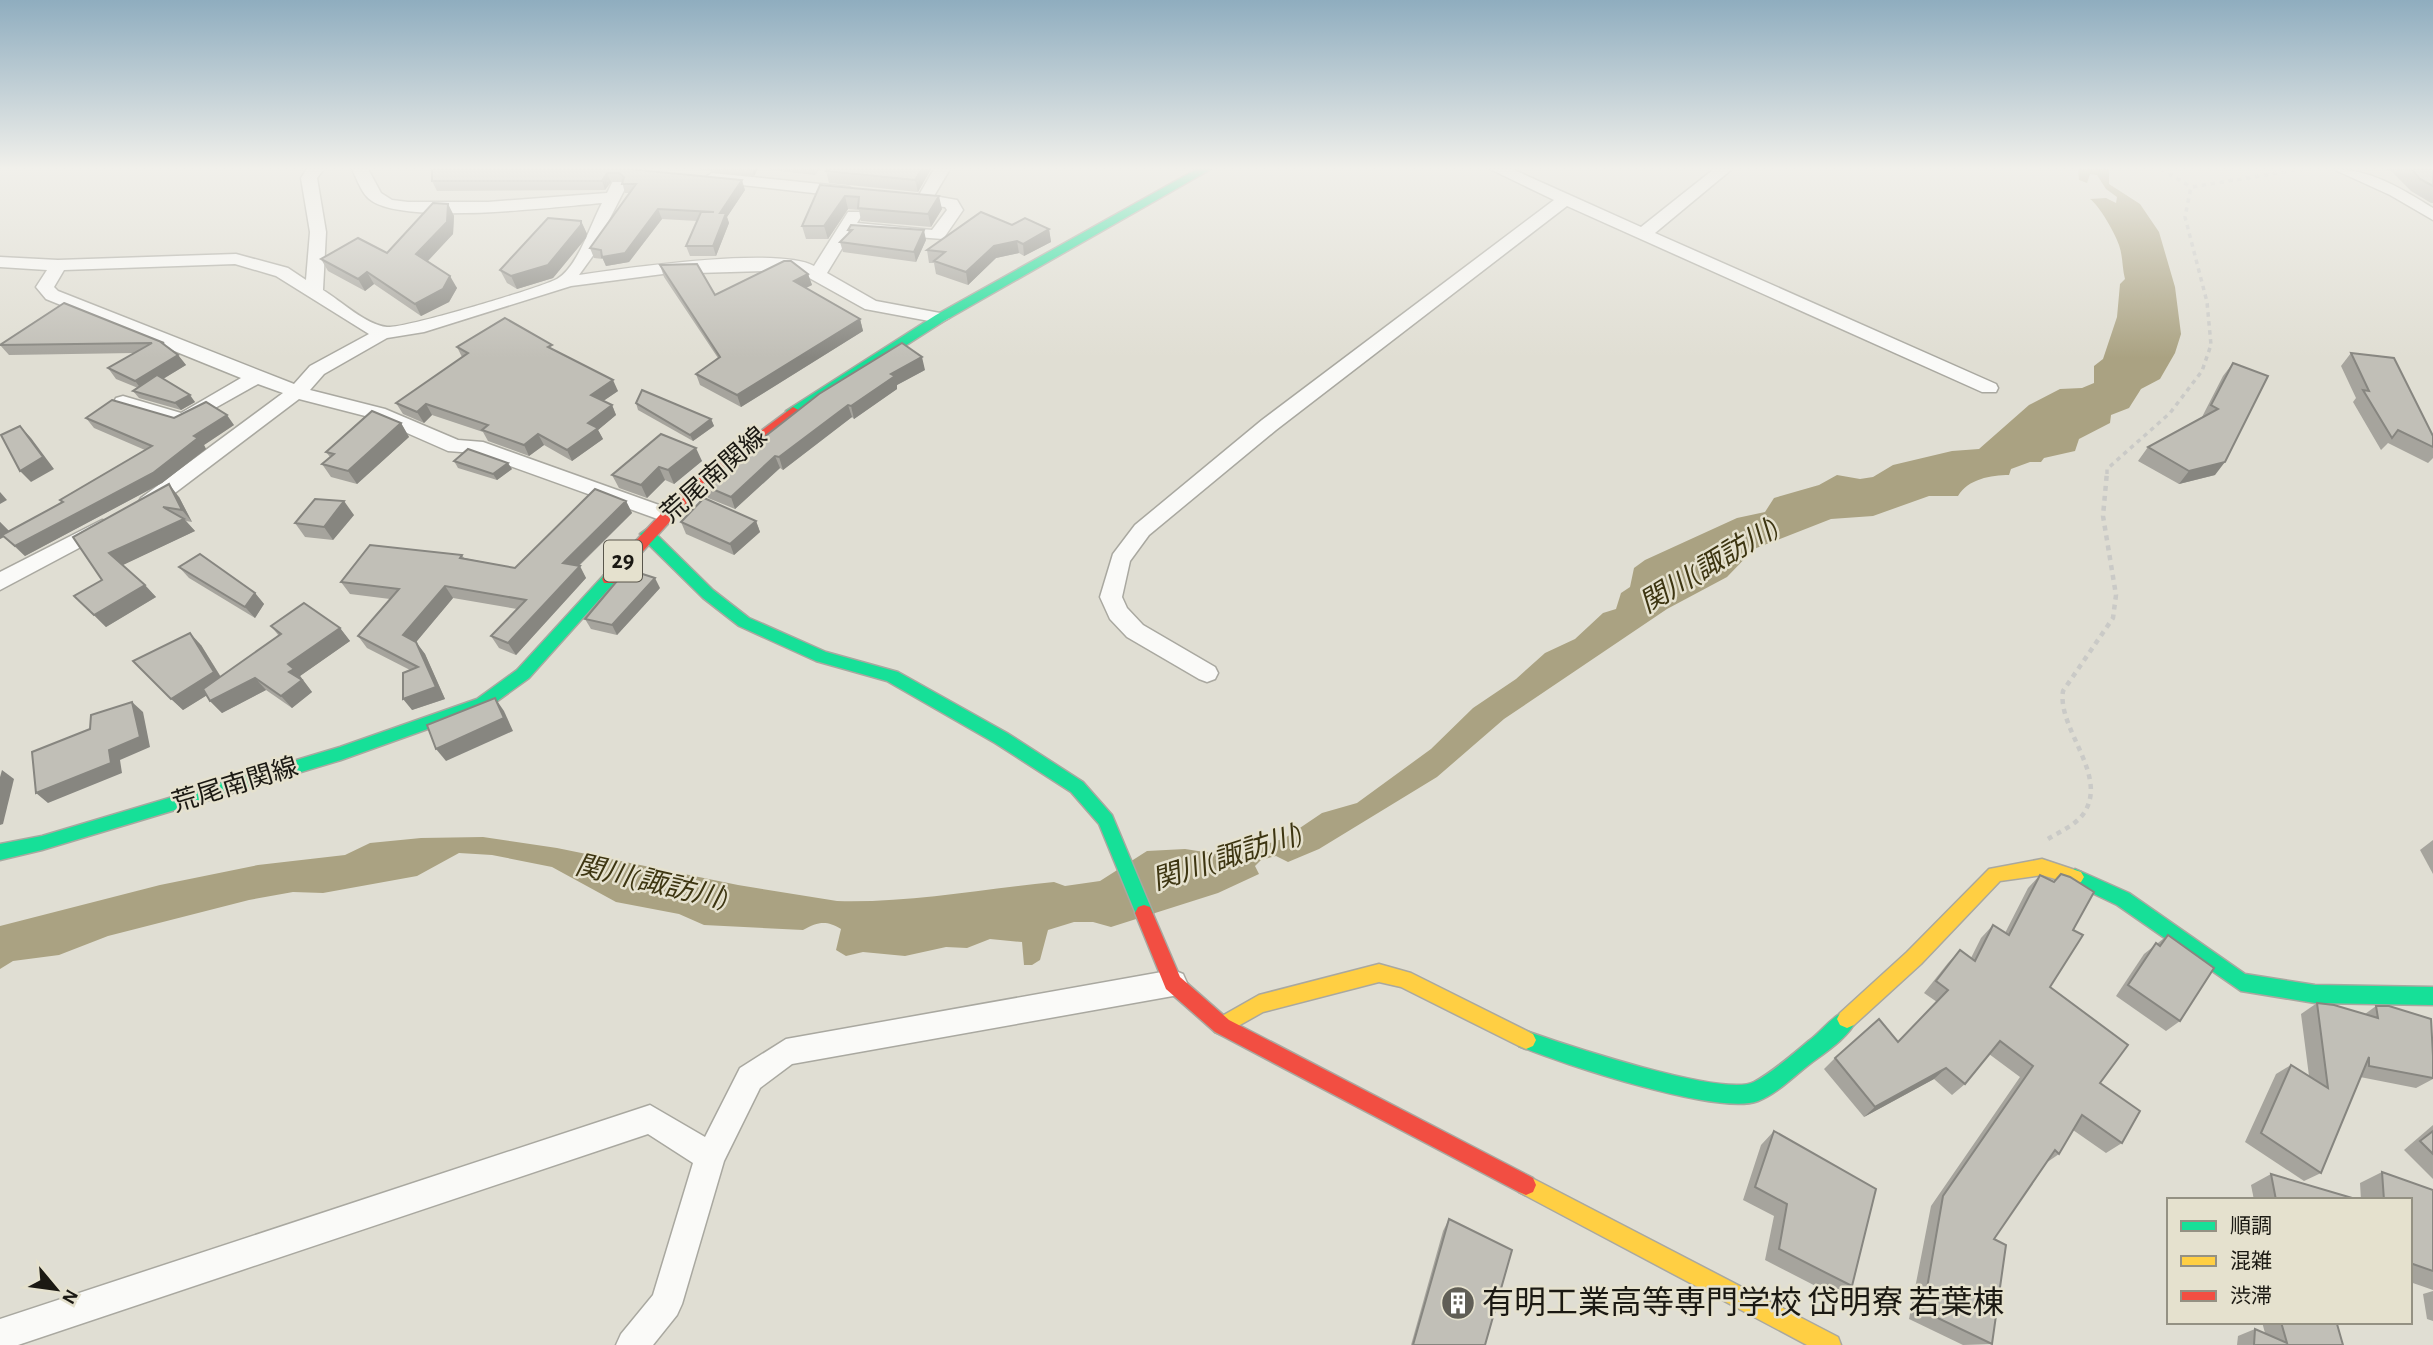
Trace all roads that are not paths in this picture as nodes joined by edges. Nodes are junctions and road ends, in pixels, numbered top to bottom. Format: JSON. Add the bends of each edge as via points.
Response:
{"nodes":[{"id":1,"x":318,"y":232,"type":"edge"},
{"id":2,"x":598,"y":232,"type":"edge"},
{"id":3,"x":844,"y":232,"type":"edge"},
{"id":4,"x":901,"y":232,"type":"edge"},
{"id":5,"x":939,"y":232,"type":"edge"},
{"id":6,"x":1094,"y":232,"type":"edge"},
{"id":7,"x":1523,"y":232,"type":"edge"},
{"id":8,"x":1641,"y":232,"type":"edge"},
{"id":9,"x":1644,"y":233,"type":"joint"},
{"id":10,"x":0,"y":262,"type":"edge"},
{"id":11,"x":58,"y":265,"type":"junction"},
{"id":12,"x":818,"y":274,"type":"junction"},
{"id":13,"x":564,"y":283,"type":"junction"},
{"id":14,"x":314,"y":292,"type":"junction"},
{"id":15,"x":940,"y":318,"type":"junction"},
{"id":16,"x":385,"y":332,"type":"junction"},
{"id":17,"x":256,"y":377,"type":"junction"},
{"id":18,"x":1989,"y":388,"type":"dead end"},
{"id":19,"x":298,"y":391,"type":"junction"},
{"id":20,"x":122,"y":402,"type":"edge"},
{"id":21,"x":666,"y":515,"type":"junction"},
{"id":22,"x":647,"y":534,"type":"junction"},
{"id":23,"x":0,"y":582,"type":"edge"},
{"id":24,"x":1207,"y":673,"type":"dead end"},
{"id":25,"x":0,"y":852,"type":"edge"},
{"id":26,"x":1173,"y":983,"type":"junction"},
{"id":27,"x":2433,"y":996,"type":"edge"},
{"id":28,"x":1222,"y":1026,"type":"junction"},
{"id":29,"x":710,"y":1157,"type":"junction"},
{"id":30,"x":0,"y":1335,"type":"edge"},
{"id":31,"x":632,"y":1345,"type":"edge"},
{"id":32,"x":1830,"y":1345,"type":"edge"}],
"edges":[{"from":1,"to":14,"type":"street"},
{"from":2,"to":13,"type":"street"},
{"from":3,"to":12,"type":"street"},
{"from":4,"to":5,"type":"street"},
{"from":6,"to":15,"type":"street","name":"荒尾南関線","number":"29"},
{"from":7,"to":24,"type":"street","via":[[1269,425],[1142,530],[1120,559],[1111,597],[1118,613],[1135,631]]},
{"from":8,"to":9,"type":"street"},
{"from":9,"to":18,"type":"street"},
{"from":10,"to":11,"type":"street"},
{"from":11,"to":14,"type":"street","via":[[236,259],[282,272]]},
{"from":11,"to":17,"type":"street","via":[[45,288],[52,295]]},
{"from":12,"to":13,"type":"street","via":[[799,265],[776,263],[663,269]]},
{"from":12,"to":15,"type":"street","via":[[871,305]]},
{"from":13,"to":16,"type":"street","via":[[418,328]]},
{"from":14,"to":16,"type":"street"},
{"from":15,"to":21,"type":"street","name":"荒尾南関線","number":"29","via":[[810,397],[735,453]]},
{"from":16,"to":19,"type":"street","via":[[317,370]]},
{"from":17,"to":19,"type":"street"},
{"from":17,"to":20,"type":"street","via":[[183,420]]},
{"from":19,"to":21,"type":"street","via":[[378,414],[455,446],[476,447]]},
{"from":19,"to":23,"type":"street","via":[[170,489]]},
{"from":21,"to":22,"type":"street","name":"荒尾南関線","number":"29"},
{"from":22,"to":25,"type":"street","name":"荒尾南関線","number":"29","via":[[556,641],[523,674],[483,703],[341,753]]},
{"from":22,"to":26,"type":"street","via":[[744,622],[822,657],[892,676],[1077,788],[1106,820]]},
{"from":26,"to":28,"type":"street"},
{"from":26,"to":29,"type":"street","via":[[786,1052],[750,1078]]},
{"from":27,"to":28,"type":"street","via":[[2315,994],[2241,982],[2123,899],[2083,879],[2042,867],[1995,874],[1914,958],[1827,1038],[1755,1093],[1722,1094],[1610,1069],[1522,1039],[1404,979],[1379,973],[1259,1003]]},
{"from":28,"to":32,"type":"street"},
{"from":29,"to":30,"type":"street","via":[[650,1119]]},
{"from":29,"to":31,"type":"street","via":[[666,1304]]}]}
